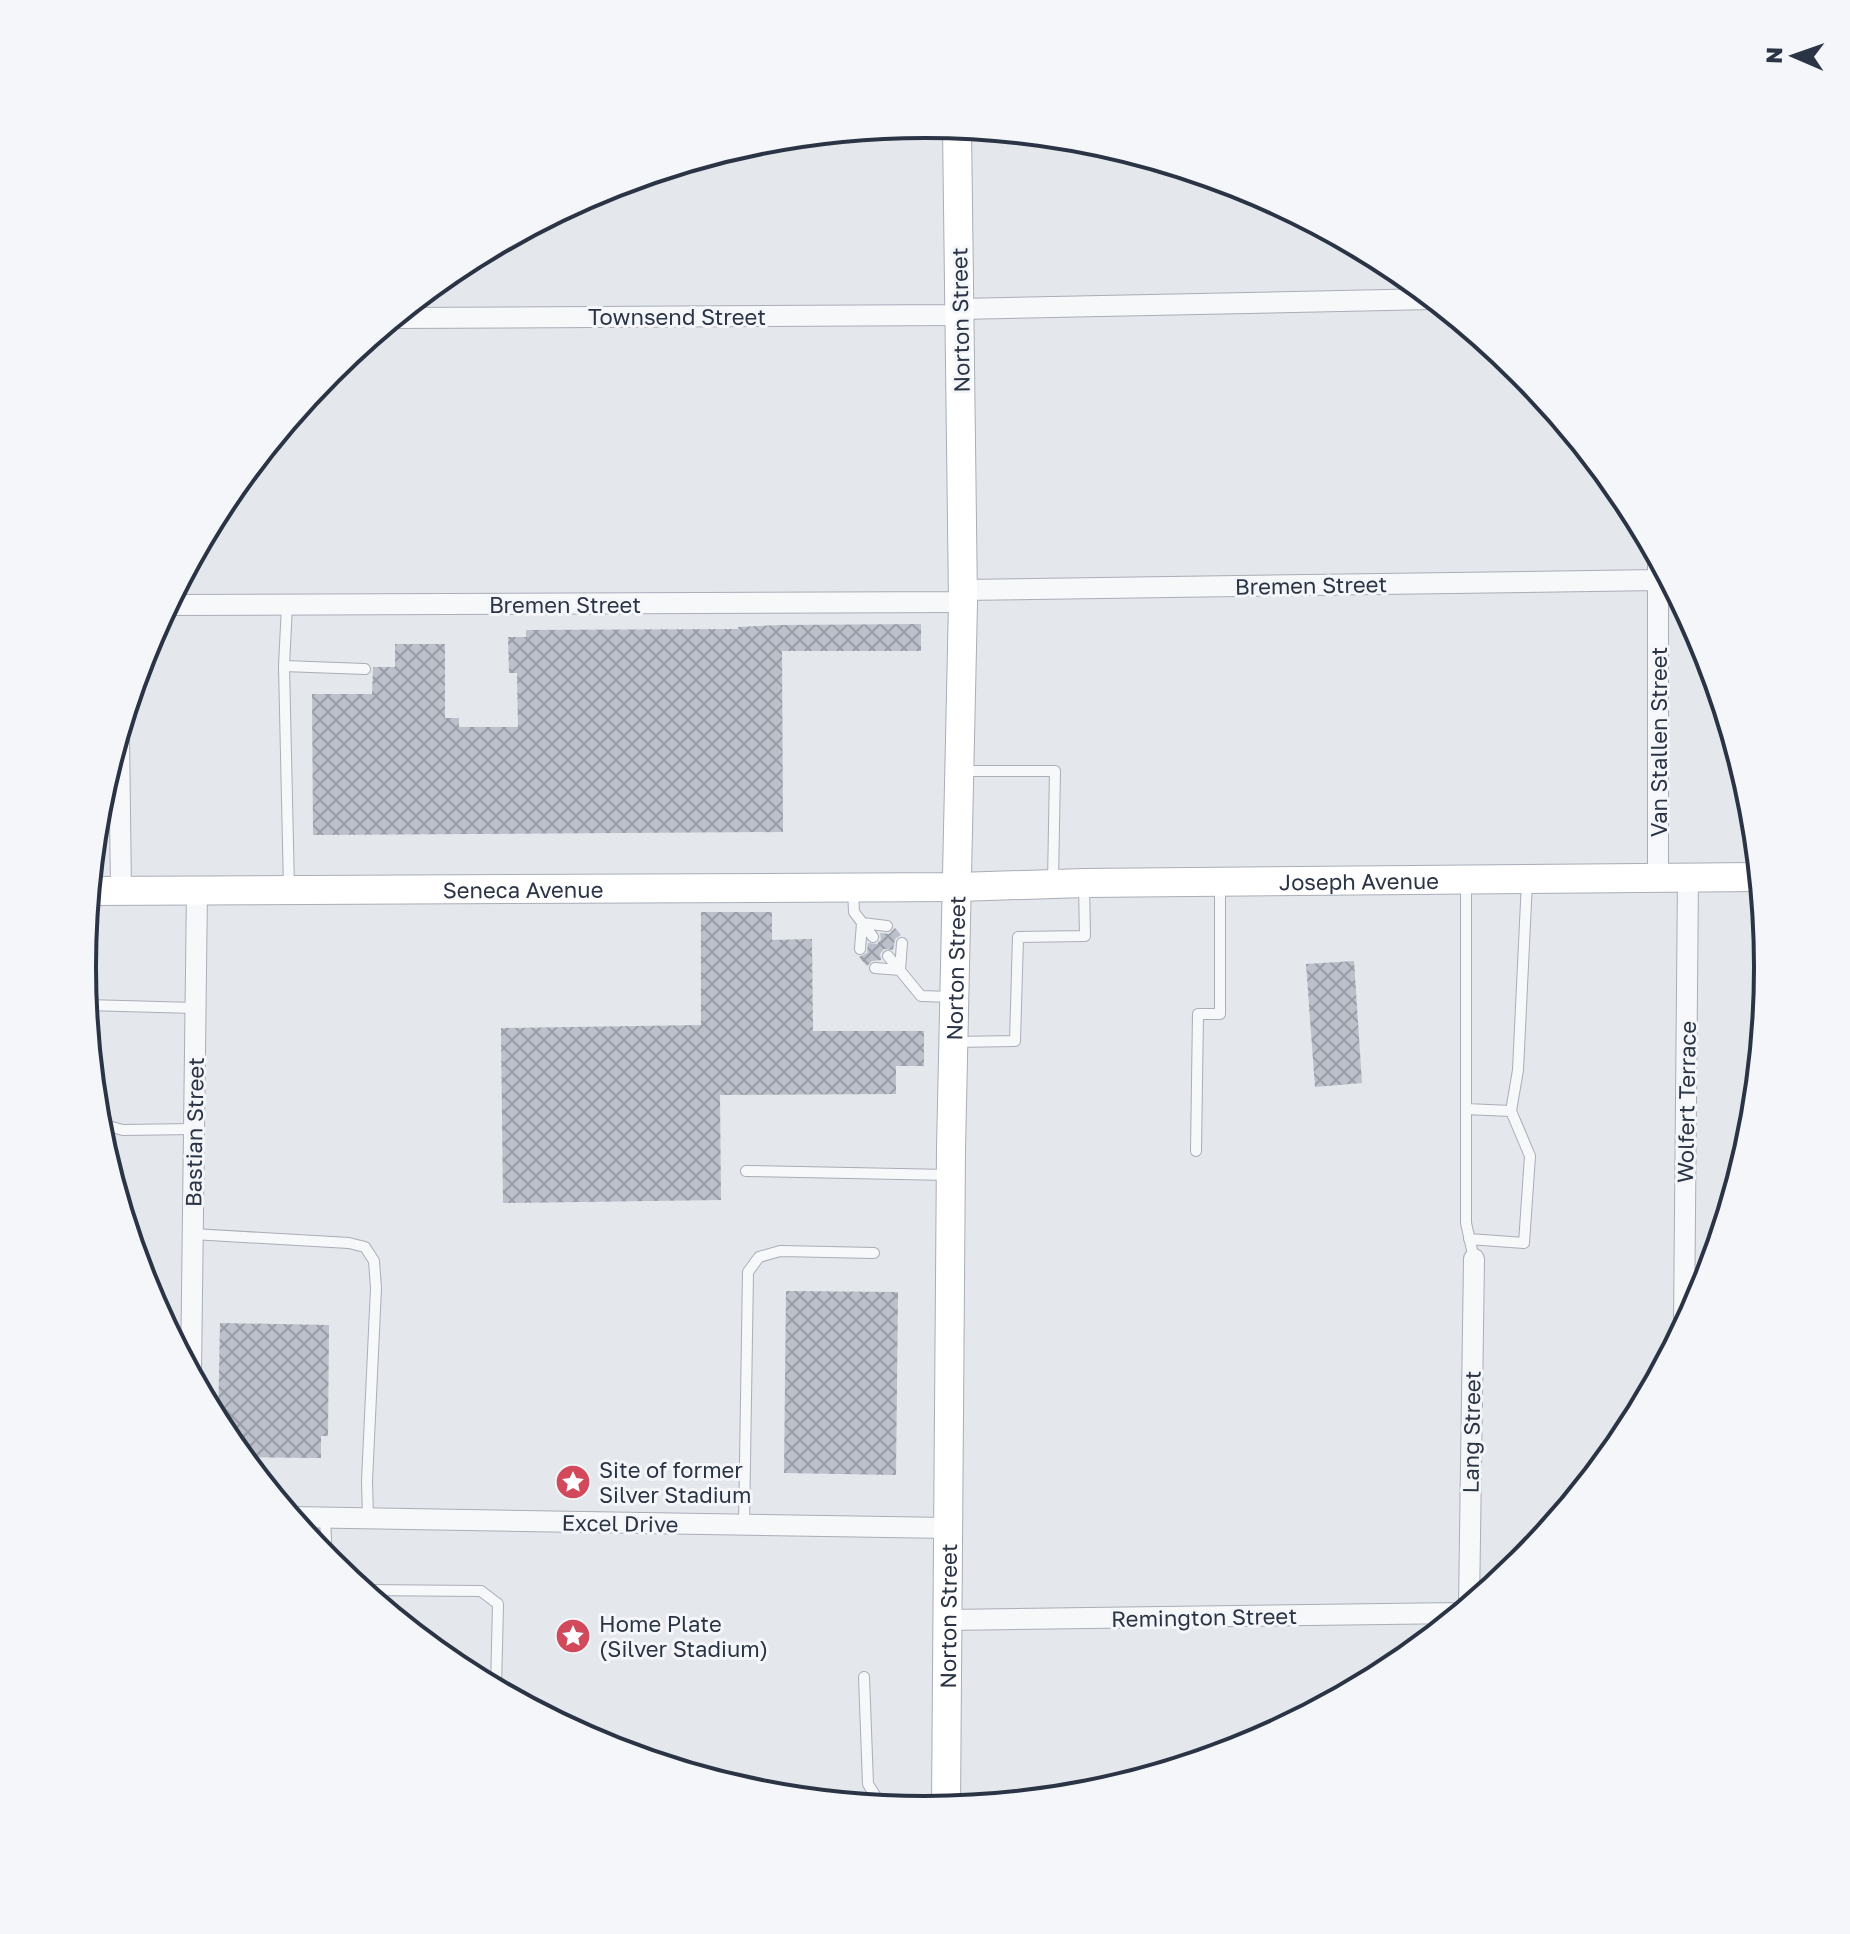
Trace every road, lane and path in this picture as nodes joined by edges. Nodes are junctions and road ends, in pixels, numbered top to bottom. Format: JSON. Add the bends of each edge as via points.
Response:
{"nodes":[{"id":1,"x":957,"y":139,"type":"edge"},
{"id":2,"x":1416,"y":299,"type":"edge"},
{"id":3,"x":959,"y":312,"type":"junction"},
{"id":4,"x":409,"y":318,"type":"edge"},
{"id":5,"x":1658,"y":580,"type":"joint"},
{"id":6,"x":963,"y":596,"type":"junction"},
{"id":7,"x":179,"y":605,"type":"edge"},
{"id":8,"x":287,"y":605,"type":"junction"},
{"id":9,"x":284,"y":666,"type":"junction"},
{"id":10,"x":365,"y":669,"type":"dead end"},
{"id":11,"x":960,"y":771,"type":"junction"},
{"id":12,"x":119,"y":772,"type":"edge"},
{"id":13,"x":1749,"y":877,"type":"edge"},
{"id":14,"x":1658,"y":878,"type":"junction"},
{"id":15,"x":1688,"y":878,"type":"junction"},
{"id":16,"x":1527,"y":879,"type":"junction"},
{"id":17,"x":1466,"y":880,"type":"junction"},
{"id":18,"x":1220,"y":882,"type":"junction"},
{"id":19,"x":1084,"y":883,"type":"junction"},
{"id":20,"x":1052,"y":884,"type":"junction"},
{"id":21,"x":958,"y":887,"type":"junction"},
{"id":22,"x":853,"y":888,"type":"junction"},
{"id":23,"x":197,"y":890,"type":"junction"},
{"id":24,"x":289,"y":890,"type":"junction"},
{"id":25,"x":100,"y":891,"type":"edge"},
{"id":26,"x":121,"y":891,"type":"junction"},
{"id":27,"x":862,"y":923,"type":"junction"},
{"id":28,"x":887,"y":926,"type":"dead end"},
{"id":29,"x":873,"y":937,"type":"dead end"},
{"id":30,"x":902,"y":943,"type":"dead end"},
{"id":31,"x":860,"y":949,"type":"dead end"},
{"id":32,"x":888,"y":956,"type":"dead end"},
{"id":33,"x":875,"y":968,"type":"dead end"},
{"id":34,"x":900,"y":970,"type":"junction"},
{"id":35,"x":955,"y":997,"type":"junction"},
{"id":36,"x":97,"y":1005,"type":"edge"},
{"id":37,"x":195,"y":1008,"type":"junction"},
{"id":38,"x":953,"y":1042,"type":"junction"},
{"id":39,"x":1466,"y":1109,"type":"junction"},
{"id":40,"x":1511,"y":1111,"type":"junction"},
{"id":41,"x":112,"y":1127,"type":"edge"},
{"id":42,"x":194,"y":1129,"type":"junction"},
{"id":43,"x":1196,"y":1151,"type":"dead end"},
{"id":44,"x":746,"y":1171,"type":"dead end"},
{"id":45,"x":951,"y":1175,"type":"junction"},
{"id":46,"x":193,"y":1234,"type":"junction"},
{"id":47,"x":1472,"y":1249,"type":"junction"},
{"id":48,"x":874,"y":1253,"type":"dead end"},
{"id":49,"x":1684,"y":1299,"type":"edge"},
{"id":50,"x":191,"y":1353,"type":"edge"},
{"id":51,"x":305,"y":1517,"type":"edge"},
{"id":52,"x":325,"y":1518,"type":"junction"},
{"id":53,"x":368,"y":1518,"type":"junction"},
{"id":54,"x":744,"y":1525,"type":"junction"},
{"id":55,"x":948,"y":1528,"type":"junction"},
{"id":56,"x":326,"y":1539,"type":"edge"},
{"id":57,"x":378,"y":1590,"type":"edge"},
{"id":58,"x":1469,"y":1592,"type":"edge"},
{"id":59,"x":1444,"y":1613,"type":"edge"},
{"id":60,"x":947,"y":1620,"type":"junction"},
{"id":61,"x":496,"y":1676,"type":"edge"},
{"id":62,"x":864,"y":1677,"type":"dead end"},
{"id":63,"x":874,"y":1794,"type":"edge"},
{"id":64,"x":946,"y":1795,"type":"edge"}],
"edges":[{"from":1,"to":3,"type":"main road","name":"Norton Street"},
{"from":2,"to":3,"type":"street","name":"Townsend Street"},
{"from":3,"to":4,"type":"street","name":"Townsend Street"},
{"from":3,"to":6,"type":"main road","name":"Norton Street"},
{"from":5,"to":6,"type":"street","name":"Bremen Street"},
{"from":5,"to":14,"type":"street","name":"Van Stallen Street"},
{"from":6,"to":8,"type":"street","name":"Bremen Street"},
{"from":6,"to":11,"type":"main road","name":"Norton Street"},
{"from":7,"to":8,"type":"street","name":"Bremen Street"},
{"from":8,"to":9,"type":"lane"},
{"from":9,"to":10,"type":"lane"},
{"from":9,"to":24,"type":"lane"},
{"from":11,"to":20,"type":"lane","via":[[1055,771]]},
{"from":11,"to":21,"type":"main road","name":"Norton Street"},
{"from":12,"to":26,"type":"street"},
{"from":13,"to":15,"type":"main road","name":"Joseph Avenue"},
{"from":14,"to":15,"type":"main road","name":"Joseph Avenue"},
{"from":14,"to":16,"type":"main road","name":"Joseph Avenue"},
{"from":15,"to":49,"type":"street","name":"Wolfert Terrace"},
{"from":16,"to":17,"type":"main road","name":"Joseph Avenue"},
{"from":16,"to":40,"type":"lane","via":[[1518,1070]]},
{"from":17,"to":18,"type":"main road","name":"Joseph Avenue"},
{"from":17,"to":39,"type":"lane"},
{"from":18,"to":19,"type":"main road","name":"Joseph Avenue"},
{"from":18,"to":43,"type":"lane","via":[[1220,1014],[1198,1014]]},
{"from":19,"to":20,"type":"main road","name":"Joseph Avenue"},
{"from":19,"to":38,"type":"lane","via":[[1085,936],[1018,937],[1015,1041]]},
{"from":20,"to":21,"type":"main road","name":"Joseph Avenue"},
{"from":21,"to":22,"type":"main road","name":"Seneca Avenue"},
{"from":21,"to":35,"type":"main road","name":"Norton Street"},
{"from":22,"to":24,"type":"main road","name":"Seneca Avenue"},
{"from":22,"to":27,"type":"lane","via":[[854,912]]},
{"from":23,"to":24,"type":"main road","name":"Seneca Avenue"},
{"from":23,"to":26,"type":"main road","name":"Seneca Avenue"},
{"from":23,"to":37,"type":"street","name":"Bastian Street"},
{"from":25,"to":26,"type":"main road","name":"Seneca Avenue"},
{"from":27,"to":28,"type":"lane"},
{"from":27,"to":29,"type":"lane"},
{"from":27,"to":31,"type":"lane"},
{"from":30,"to":34,"type":"lane"},
{"from":32,"to":34,"type":"lane"},
{"from":33,"to":34,"type":"lane"},
{"from":34,"to":35,"type":"lane","via":[[921,996]]},
{"from":35,"to":38,"type":"main road","name":"Norton Street"},
{"from":36,"to":37,"type":"lane"},
{"from":37,"to":42,"type":"street","name":"Bastian Street"},
{"from":38,"to":45,"type":"main road","name":"Norton Street"},
{"from":39,"to":40,"type":"lane"},
{"from":39,"to":47,"type":"lane","via":[[1466,1223]]},
{"from":40,"to":47,"type":"lane","via":[[1530,1156],[1524,1243]]},
{"from":41,"to":42,"type":"lane"},
{"from":42,"to":46,"type":"street","name":"Bastian Street"},
{"from":44,"to":45,"type":"lane"},
{"from":45,"to":55,"type":"main road","name":"Norton Street"},
{"from":46,"to":50,"type":"street","name":"Bastian Street"},
{"from":46,"to":53,"type":"lane","via":[[349,1243],[365,1247],[374,1261]]},
{"from":47,"to":58,"type":"street","name":"Lang Street"},
{"from":48,"to":54,"type":"lane","via":[[780,1251],[759,1257],[748,1272]]},
{"from":51,"to":52,"type":"street","name":"Excel Drive"},
{"from":52,"to":53,"type":"street","name":"Excel Drive"},
{"from":52,"to":56,"type":"lane"},
{"from":53,"to":54,"type":"street","name":"Excel Drive"},
{"from":54,"to":55,"type":"street","name":"Excel Drive"},
{"from":55,"to":60,"type":"main road","name":"Norton Street"},
{"from":57,"to":61,"type":"lane","via":[[481,1591],[498,1604]]},
{"from":59,"to":60,"type":"street","name":"Remington Street"},
{"from":60,"to":64,"type":"main road","name":"Norton Street"},
{"from":62,"to":63,"type":"lane","via":[[868,1784]]}]}
